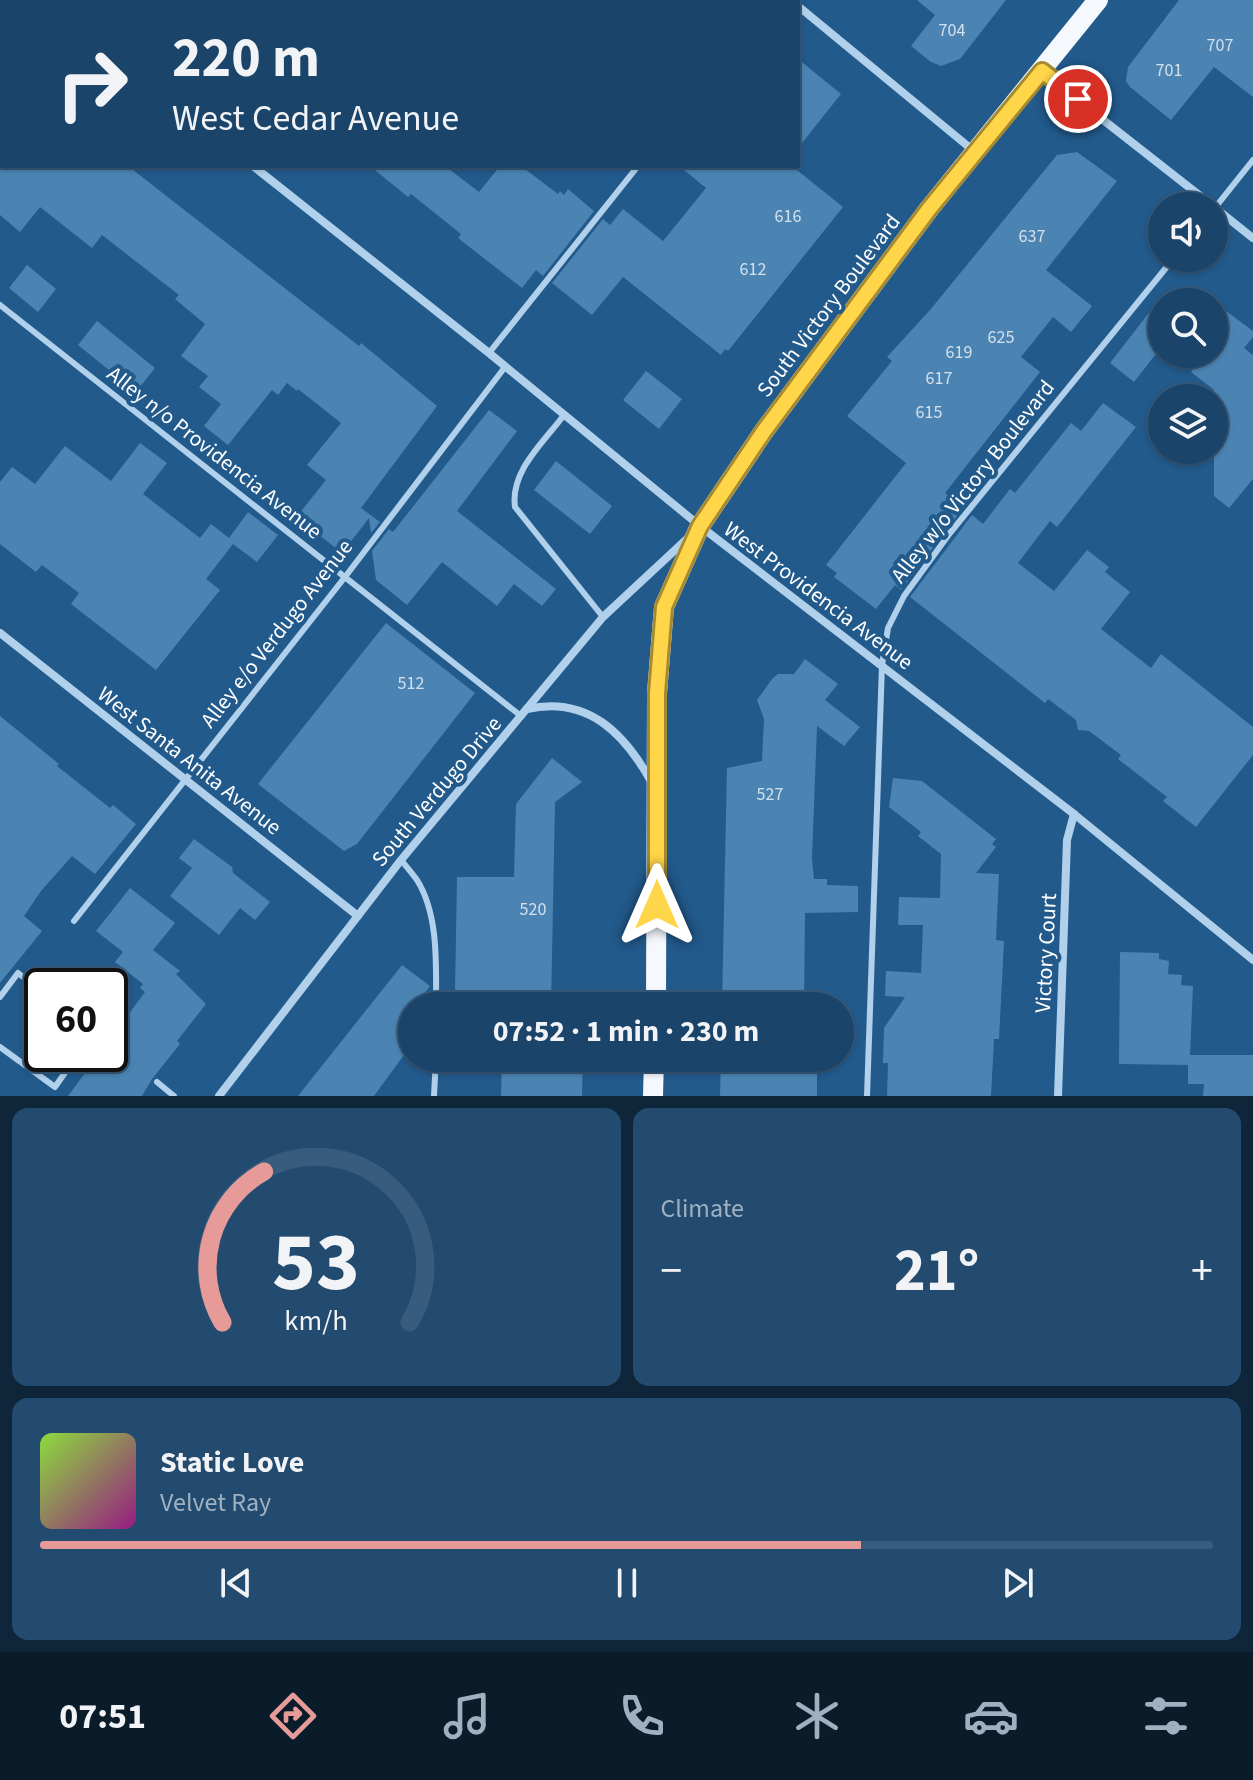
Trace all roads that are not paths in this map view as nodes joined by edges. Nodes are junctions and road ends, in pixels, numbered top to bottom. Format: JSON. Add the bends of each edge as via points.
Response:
{"nodes":[{"id":1,"x":1098,"y":0,"type":"edge"},
{"id":2,"x":800,"y":8,"type":"edge"},
{"id":3,"x":1042,"y":71,"type":"junction"},
{"id":4,"x":976,"y":152,"type":"junction"},
{"id":5,"x":1253,"y":160,"type":"edge"},
{"id":6,"x":256,"y":168,"type":"edge"},
{"id":7,"x":636,"y":168,"type":"edge"},
{"id":8,"x":1195,"y":192,"type":"edge"},
{"id":9,"x":1226,"y":192,"type":"edge"},
{"id":10,"x":1228,"y":218,"type":"edge"},
{"id":11,"x":1253,"y":238,"type":"edge"},
{"id":12,"x":1163,"y":272,"type":"edge"},
{"id":13,"x":0,"y":305,"type":"edge"},
{"id":14,"x":489,"y":353,"type":"junction"},
{"id":15,"x":505,"y":367,"type":"junction"},
{"id":16,"x":564,"y":415,"type":"junction"},
{"id":17,"x":700,"y":526,"type":"junction"},
{"id":18,"x":345,"y":577,"type":"junction"},
{"id":19,"x":603,"y":617,"type":"junction"},
{"id":20,"x":0,"y":633,"type":"edge"},
{"id":21,"x":882,"y":665,"type":"junction"},
{"id":22,"x":524,"y":713,"type":"junction"},
{"id":23,"x":184,"y":779,"type":"junction"},
{"id":24,"x":657,"y":793,"type":"junction"},
{"id":25,"x":1074,"y":814,"type":"junction"},
{"id":26,"x":401,"y":860,"type":"junction"},
{"id":27,"x":358,"y":916,"type":"junction"},
{"id":28,"x":74,"y":921,"type":"dead end"},
{"id":29,"x":1253,"y":960,"type":"edge"},
{"id":30,"x":24,"y":978,"type":"edge"},
{"id":31,"x":436,"y":992,"type":"edge"},
{"id":32,"x":656,"y":992,"type":"edge"},
{"id":33,"x":0,"y":997,"type":"edge"},
{"id":34,"x":0,"y":1047,"type":"edge"},
{"id":35,"x":24,"y":1064,"type":"edge"},
{"id":36,"x":34,"y":1072,"type":"edge"},
{"id":37,"x":65,"y":1072,"type":"edge"},
{"id":38,"x":435,"y":1072,"type":"edge"},
{"id":39,"x":654,"y":1072,"type":"edge"},
{"id":40,"x":157,"y":1082,"type":"dead end"},
{"id":41,"x":174,"y":1096,"type":"edge"},
{"id":42,"x":219,"y":1096,"type":"edge"},
{"id":43,"x":434,"y":1096,"type":"edge"},
{"id":44,"x":653,"y":1096,"type":"edge"},
{"id":45,"x":867,"y":1096,"type":"edge"},
{"id":46,"x":1058,"y":1096,"type":"edge"}],
"edges":[{"from":1,"to":3,"type":"main road","name":"South Victory Boulevard"},
{"from":2,"to":4,"type":"street"},
{"from":3,"to":4,"type":"main road","name":"South Victory Boulevard"},
{"from":3,"to":8,"type":"street"},
{"from":4,"to":17,"type":"main road","name":"South Victory Boulevard","via":[[764,431]]},
{"from":5,"to":9,"type":"lane"},
{"from":6,"to":14,"type":"street","name":"West Providencia Avenue"},
{"from":7,"to":14,"type":"lane"},
{"from":10,"to":11,"type":"street"},
{"from":12,"to":21,"type":"lane","name":"Alley w/o Victory Boulevard","via":[[904,596],[888,628]]},
{"from":13,"to":18,"type":"lane","name":"Alley n/o Providencia Avenue"},
{"from":14,"to":15,"type":"street","name":"West Providencia Avenue"},
{"from":15,"to":16,"type":"street","name":"West Providencia Avenue"},
{"from":15,"to":18,"type":"lane","name":"Alley e/o Verdugo Avenue"},
{"from":16,"to":17,"type":"street","name":"West Providencia Avenue"},
{"from":16,"to":19,"type":"lane","via":[[518,476],[515,507]]},
{"from":17,"to":19,"type":"street","name":"South Verdugo Drive"},
{"from":17,"to":21,"type":"street","name":"West Providencia Avenue"},
{"from":17,"to":24,"type":"main road","name":"South Victory Boulevard","via":[[664,607]]},
{"from":18,"to":22,"type":"lane","name":"Alley n/o Providencia Avenue"},
{"from":18,"to":23,"type":"lane","name":"Alley e/o Verdugo Avenue"},
{"from":19,"to":22,"type":"street","name":"South Verdugo Drive"},
{"from":20,"to":23,"type":"street","name":"West Santa Anita Avenue"},
{"from":21,"to":25,"type":"street","name":"West Providencia Avenue"},
{"from":21,"to":45,"type":"lane","name":"Alley w/o Victory Boulevard"},
{"from":22,"to":24,"type":"street","via":[[559,707],[602,723],[628,746]]},
{"from":22,"to":26,"type":"street","name":"South Verdugo Drive"},
{"from":23,"to":27,"type":"street","name":"West Santa Anita Avenue"},
{"from":23,"to":28,"type":"lane","name":"Alley e/o Verdugo Avenue"},
{"from":24,"to":32,"type":"main road","name":"South Victory Boulevard"},
{"from":25,"to":29,"type":"street","name":"West Providencia Avenue"},
{"from":25,"to":46,"type":"street","name":"Victory Court","via":[[1067,840]]},
{"from":26,"to":27,"type":"street","name":"South Verdugo Drive"},
{"from":26,"to":31,"type":"lane","via":[[418,881],[430,916]]},
{"from":27,"to":42,"type":"street","name":"South Verdugo Drive"},
{"from":30,"to":33,"type":"lane","via":[[18,973]]},
{"from":34,"to":35,"type":"lane"},
{"from":36,"to":37,"type":"lane","via":[[55,1087]]},
{"from":38,"to":43,"type":"lane"},
{"from":39,"to":44,"type":"main road"},
{"from":40,"to":41,"type":"lane"}]}
